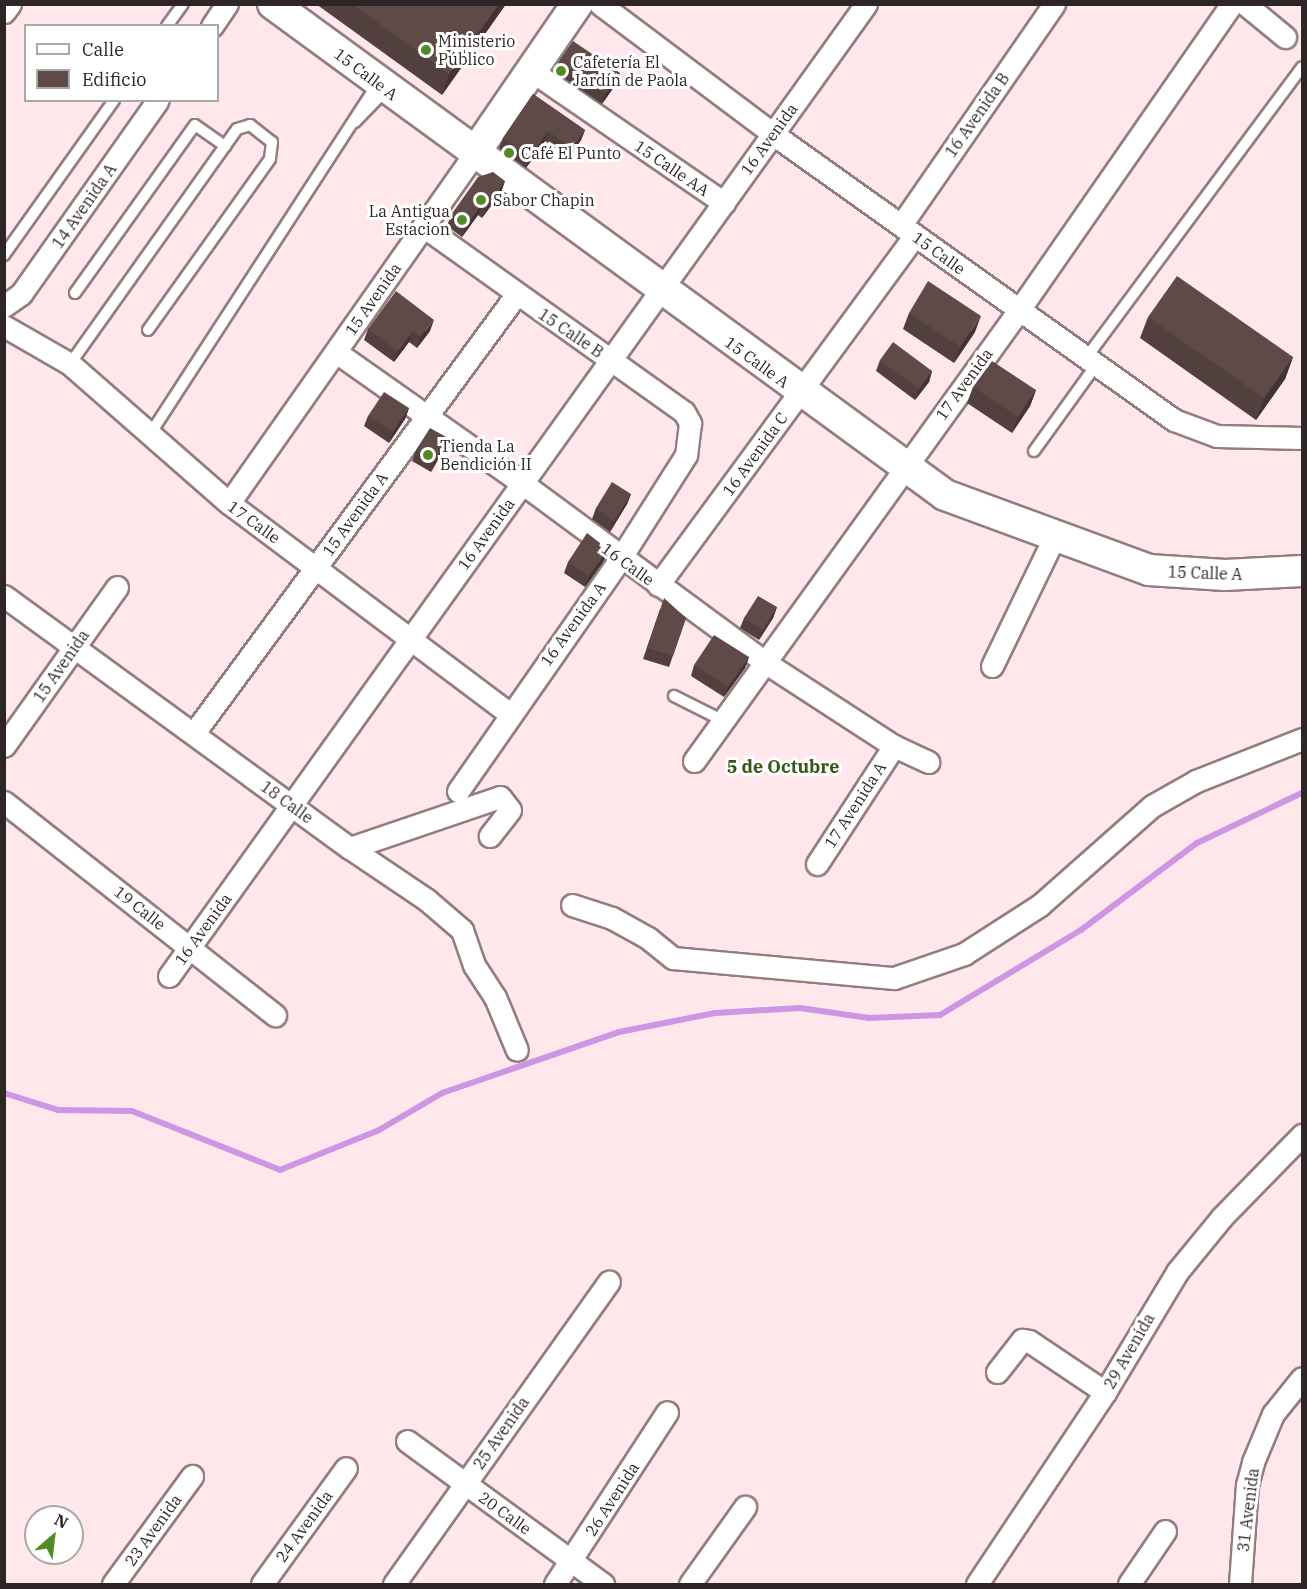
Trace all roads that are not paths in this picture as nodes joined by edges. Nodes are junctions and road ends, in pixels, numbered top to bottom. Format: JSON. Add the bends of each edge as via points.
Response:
{"nodes":[{"id":1,"x":10,"y":4,"type":"edge"},
{"id":2,"x":183,"y":4,"type":"edge"},
{"id":3,"x":227,"y":4,"type":"edge"},
{"id":4,"x":577,"y":4,"type":"edge"},
{"id":5,"x":600,"y":4,"type":"edge"},
{"id":6,"x":866,"y":4,"type":"edge"},
{"id":7,"x":1054,"y":4,"type":"edge"},
{"id":8,"x":1232,"y":4,"type":"edge"},
{"id":9,"x":1245,"y":4,"type":"edge"},
{"id":10,"x":287,"y":9,"type":"edge"},
{"id":11,"x":4,"y":12,"type":"edge"},
{"id":12,"x":168,"y":24,"type":"edge"},
{"id":13,"x":213,"y":24,"type":"edge"},
{"id":14,"x":1285,"y":37,"type":"dead end"},
{"id":15,"x":1302,"y":67,"type":"edge"},
{"id":16,"x":532,"y":71,"type":"junction"},
{"id":17,"x":382,"y":86,"type":"junction"},
{"id":18,"x":113,"y":102,"type":"edge"},
{"id":19,"x":157,"y":102,"type":"edge"},
{"id":20,"x":773,"y":134,"type":"junction"},
{"id":21,"x":225,"y":146,"type":"junction"},
{"id":22,"x":474,"y":154,"type":"junction"},
{"id":23,"x":724,"y":203,"type":"junction"},
{"id":24,"x":423,"y":226,"type":"junction"},
{"id":25,"x":908,"y":230,"type":"junction"},
{"id":26,"x":4,"y":255,"type":"edge"},
{"id":27,"x":660,"y":291,"type":"junction"},
{"id":28,"x":75,"y":293,"type":"dead end"},
{"id":29,"x":516,"y":295,"type":"junction"},
{"id":30,"x":4,"y":306,"type":"edge"},
{"id":31,"x":1019,"y":310,"type":"junction"},
{"id":32,"x":4,"y":326,"type":"edge"},
{"id":33,"x":148,"y":330,"type":"dead end"},
{"id":34,"x":336,"y":352,"type":"junction"},
{"id":35,"x":611,"y":360,"type":"junction"},
{"id":36,"x":1091,"y":361,"type":"junction"},
{"id":37,"x":70,"y":364,"type":"junction"},
{"id":38,"x":799,"y":393,"type":"junction"},
{"id":39,"x":427,"y":417,"type":"junction"},
{"id":40,"x":156,"y":425,"type":"dead end"},
{"id":41,"x":1302,"y":438,"type":"edge"},
{"id":42,"x":1034,"y":452,"type":"dead end"},
{"id":43,"x":686,"y":455,"type":"joint"},
{"id":44,"x":902,"y":468,"type":"junction"},
{"id":45,"x":522,"y":483,"type":"junction"},
{"id":46,"x":228,"y":503,"type":"junction"},
{"id":47,"x":1054,"y":538,"type":"junction"},
{"id":48,"x":620,"y":559,"type":"junction"},
{"id":49,"x":316,"y":567,"type":"junction"},
{"id":50,"x":1302,"y":571,"type":"edge"},
{"id":51,"x":658,"y":585,"type":"junction"},
{"id":52,"x":117,"y":587,"type":"dead end"},
{"id":53,"x":4,"y":596,"type":"edge"},
{"id":54,"x":412,"y":638,"type":"junction"},
{"id":55,"x":75,"y":646,"type":"junction"},
{"id":56,"x":763,"y":661,"type":"junction"},
{"id":57,"x":992,"y":666,"type":"dead end"},
{"id":58,"x":674,"y":696,"type":"dead end"},
{"id":59,"x":509,"y":713,"type":"junction"},
{"id":60,"x":722,"y":720,"type":"junction"},
{"id":61,"x":194,"y":734,"type":"junction"},
{"id":62,"x":1302,"y":739,"type":"edge"},
{"id":63,"x":4,"y":746,"type":"edge"},
{"id":64,"x":894,"y":746,"type":"junction"},
{"id":65,"x":694,"y":760,"type":"dead end"},
{"id":66,"x":930,"y":762,"type":"dead end"},
{"id":67,"x":458,"y":791,"type":"dead end"},
{"id":68,"x":4,"y":802,"type":"edge"},
{"id":69,"x":291,"y":805,"type":"junction"},
{"id":70,"x":490,"y":836,"type":"dead end"},
{"id":71,"x":350,"y":848,"type":"junction"},
{"id":72,"x":817,"y":864,"type":"dead end"},
{"id":73,"x":572,"y":905,"type":"dead end"},
{"id":74,"x":189,"y":947,"type":"junction"},
{"id":75,"x":169,"y":975,"type":"dead end"},
{"id":76,"x":275,"y":1015,"type":"dead end"},
{"id":77,"x":517,"y":1050,"type":"dead end"},
{"id":78,"x":1302,"y":1135,"type":"edge"},
{"id":79,"x":609,"y":1282,"type":"dead end"},
{"id":80,"x":997,"y":1372,"type":"dead end"},
{"id":81,"x":1302,"y":1378,"type":"edge"},
{"id":82,"x":1105,"y":1392,"type":"junction"},
{"id":83,"x":667,"y":1412,"type":"dead end"},
{"id":84,"x":407,"y":1441,"type":"dead end"},
{"id":85,"x":346,"y":1468,"type":"dead end"},
{"id":86,"x":192,"y":1476,"type":"dead end"},
{"id":87,"x":465,"y":1484,"type":"junction"},
{"id":88,"x":746,"y":1507,"type":"dead end"},
{"id":89,"x":1165,"y":1531,"type":"dead end"},
{"id":90,"x":571,"y":1561,"type":"junction"},
{"id":91,"x":113,"y":1584,"type":"edge"},
{"id":92,"x":262,"y":1584,"type":"edge"},
{"id":93,"x":394,"y":1584,"type":"edge"},
{"id":94,"x":555,"y":1584,"type":"edge"},
{"id":95,"x":603,"y":1584,"type":"edge"},
{"id":96,"x":690,"y":1584,"type":"edge"},
{"id":97,"x":977,"y":1584,"type":"edge"},
{"id":98,"x":1129,"y":1584,"type":"edge"},
{"id":99,"x":1240,"y":1584,"type":"edge"}],
"edges":[{"from":1,"to":11,"type":"street"},
{"from":2,"to":12,"type":"lane"},
{"from":3,"to":13,"type":"street"},
{"from":4,"to":16,"type":"street","name":"15 Avenida"},
{"from":5,"to":20,"type":"street","name":"15 Calle"},
{"from":6,"to":20,"type":"street","name":"16 Avenida"},
{"from":7,"to":25,"type":"street","name":"16 Avenida B"},
{"from":8,"to":31,"type":"street","name":"17 Avenida"},
{"from":9,"to":14,"type":"street"},
{"from":10,"to":17,"type":"street","name":"15 Calle A"},
{"from":15,"to":36,"type":"lane"},
{"from":16,"to":22,"type":"street","name":"15 Avenida"},
{"from":16,"to":23,"type":"street","name":"15 Calle AA"},
{"from":17,"to":22,"type":"street","name":"15 Calle A"},
{"from":17,"to":40,"type":"lane","via":[[352,124]]},
{"from":18,"to":26,"type":"lane"},
{"from":19,"to":30,"type":"street","name":"14 Avenida A","via":[[21,294]]},
{"from":20,"to":23,"type":"street","name":"16 Avenida"},
{"from":20,"to":25,"type":"street","name":"15 Calle"},
{"from":21,"to":28,"type":"lane","via":[[195,125]]},
{"from":21,"to":33,"type":"lane","via":[[242,124],[250,125],[272,142],[274,149]]},
{"from":21,"to":37,"type":"lane"},
{"from":22,"to":24,"type":"street","name":"15 Avenida"},
{"from":22,"to":27,"type":"street","name":"15 Calle A"},
{"from":23,"to":27,"type":"street","name":"16 Avenida"},
{"from":24,"to":29,"type":"street","name":"15 Calle B"},
{"from":24,"to":34,"type":"street","name":"15 Avenida"},
{"from":25,"to":31,"type":"street","name":"15 Calle"},
{"from":25,"to":38,"type":"street","name":"16 Avenida C"},
{"from":27,"to":35,"type":"street","name":"16 Avenida"},
{"from":27,"to":38,"type":"street","name":"15 Calle A"},
{"from":29,"to":35,"type":"street","name":"15 Calle B"},
{"from":29,"to":39,"type":"street","name":"15 Avenida A"},
{"from":31,"to":36,"type":"street","name":"15 Calle"},
{"from":31,"to":44,"type":"street","name":"17 Avenida"},
{"from":32,"to":37,"type":"street","name":"17 Calle"},
{"from":34,"to":39,"type":"street","name":"16 Calle"},
{"from":34,"to":46,"type":"street","name":"15 Avenida"},
{"from":35,"to":43,"type":"street","name":"15 Calle B","via":[[684,412],[690,423]]},
{"from":35,"to":45,"type":"street","name":"16 Avenida"},
{"from":36,"to":41,"type":"street","name":"15 Calle","via":[[1195,431],[1217,436]]},
{"from":36,"to":42,"type":"lane"},
{"from":37,"to":46,"type":"street","name":"17 Calle"},
{"from":38,"to":44,"type":"street","name":"15 Calle A"},
{"from":38,"to":51,"type":"street","name":"16 Avenida C"},
{"from":39,"to":45,"type":"street","name":"16 Calle"},
{"from":39,"to":49,"type":"street","name":"15 Avenida A"},
{"from":43,"to":48,"type":"street","name":"16 Avenida A"},
{"from":44,"to":47,"type":"street","name":"15 Calle A","via":[[945,495]]},
{"from":44,"to":56,"type":"street","name":"17 Avenida"},
{"from":45,"to":48,"type":"street","name":"16 Calle"},
{"from":45,"to":54,"type":"street","name":"16 Avenida"},
{"from":46,"to":49,"type":"street","name":"17 Calle"},
{"from":47,"to":50,"type":"street","name":"15 Calle A","via":[[1149,570],[1225,575]]},
{"from":47,"to":57,"type":"street"},
{"from":48,"to":51,"type":"street","name":"16 Calle"},
{"from":48,"to":59,"type":"street","name":"16 Avenida A"},
{"from":49,"to":54,"type":"street","name":"17 Calle"},
{"from":49,"to":61,"type":"street","name":"15 Avenida A"},
{"from":51,"to":56,"type":"street","name":"16 Calle"},
{"from":52,"to":55,"type":"street","name":"15 Avenida"},
{"from":53,"to":55,"type":"street","name":"18 Calle"},
{"from":54,"to":59,"type":"street","name":"17 Calle"},
{"from":54,"to":69,"type":"street","name":"16 Avenida"},
{"from":55,"to":61,"type":"street","name":"18 Calle"},
{"from":55,"to":63,"type":"street","name":"15 Avenida"},
{"from":56,"to":60,"type":"street","name":"17 Avenida"},
{"from":56,"to":64,"type":"street","name":"16 Calle"},
{"from":58,"to":60,"type":"lane"},
{"from":59,"to":67,"type":"street","name":"16 Avenida A"},
{"from":60,"to":65,"type":"street","name":"17 Avenida"},
{"from":61,"to":69,"type":"street","name":"18 Calle"},
{"from":62,"to":73,"type":"street","via":[[1196,780],[1152,806],[1040,905],[964,954],[894,978],[673,958],[648,938],[612,918]]},
{"from":64,"to":66,"type":"street","name":"16 Calle"},
{"from":64,"to":72,"type":"street","name":"17 Avenida A"},
{"from":68,"to":74,"type":"street","name":"19 Calle"},
{"from":69,"to":71,"type":"street","name":"18 Calle"},
{"from":69,"to":74,"type":"street","name":"16 Avenida"},
{"from":70,"to":71,"type":"street","via":[[510,810],[500,796]]},
{"from":71,"to":77,"type":"street","name":"18 Calle","via":[[428,900],[462,930],[474,965],[495,997]]},
{"from":74,"to":75,"type":"street","name":"16 Avenida"},
{"from":74,"to":76,"type":"street","name":"19 Calle"},
{"from":78,"to":82,"type":"street","name":"29 Avenida","via":[[1222,1217],[1177,1272]]},
{"from":79,"to":87,"type":"street","name":"25 Avenida"},
{"from":80,"to":82,"type":"street","via":[[1022,1340],[1029,1341]]},
{"from":81,"to":99,"type":"street","name":"31 Avenida","via":[[1273,1414],[1253,1462],[1247,1485]]},
{"from":82,"to":97,"type":"street","name":"29 Avenida"},
{"from":83,"to":90,"type":"street","name":"26 Avenida"},
{"from":84,"to":87,"type":"street","name":"20 Calle"},
{"from":85,"to":92,"type":"street","name":"24 Avenida"},
{"from":86,"to":91,"type":"street","name":"23 Avenida"},
{"from":87,"to":90,"type":"street","name":"20 Calle"},
{"from":87,"to":93,"type":"street","name":"25 Avenida"},
{"from":88,"to":96,"type":"street"},
{"from":89,"to":98,"type":"street"},
{"from":90,"to":94,"type":"street","name":"26 Avenida"},
{"from":90,"to":95,"type":"street","name":"20 Calle"}]}
